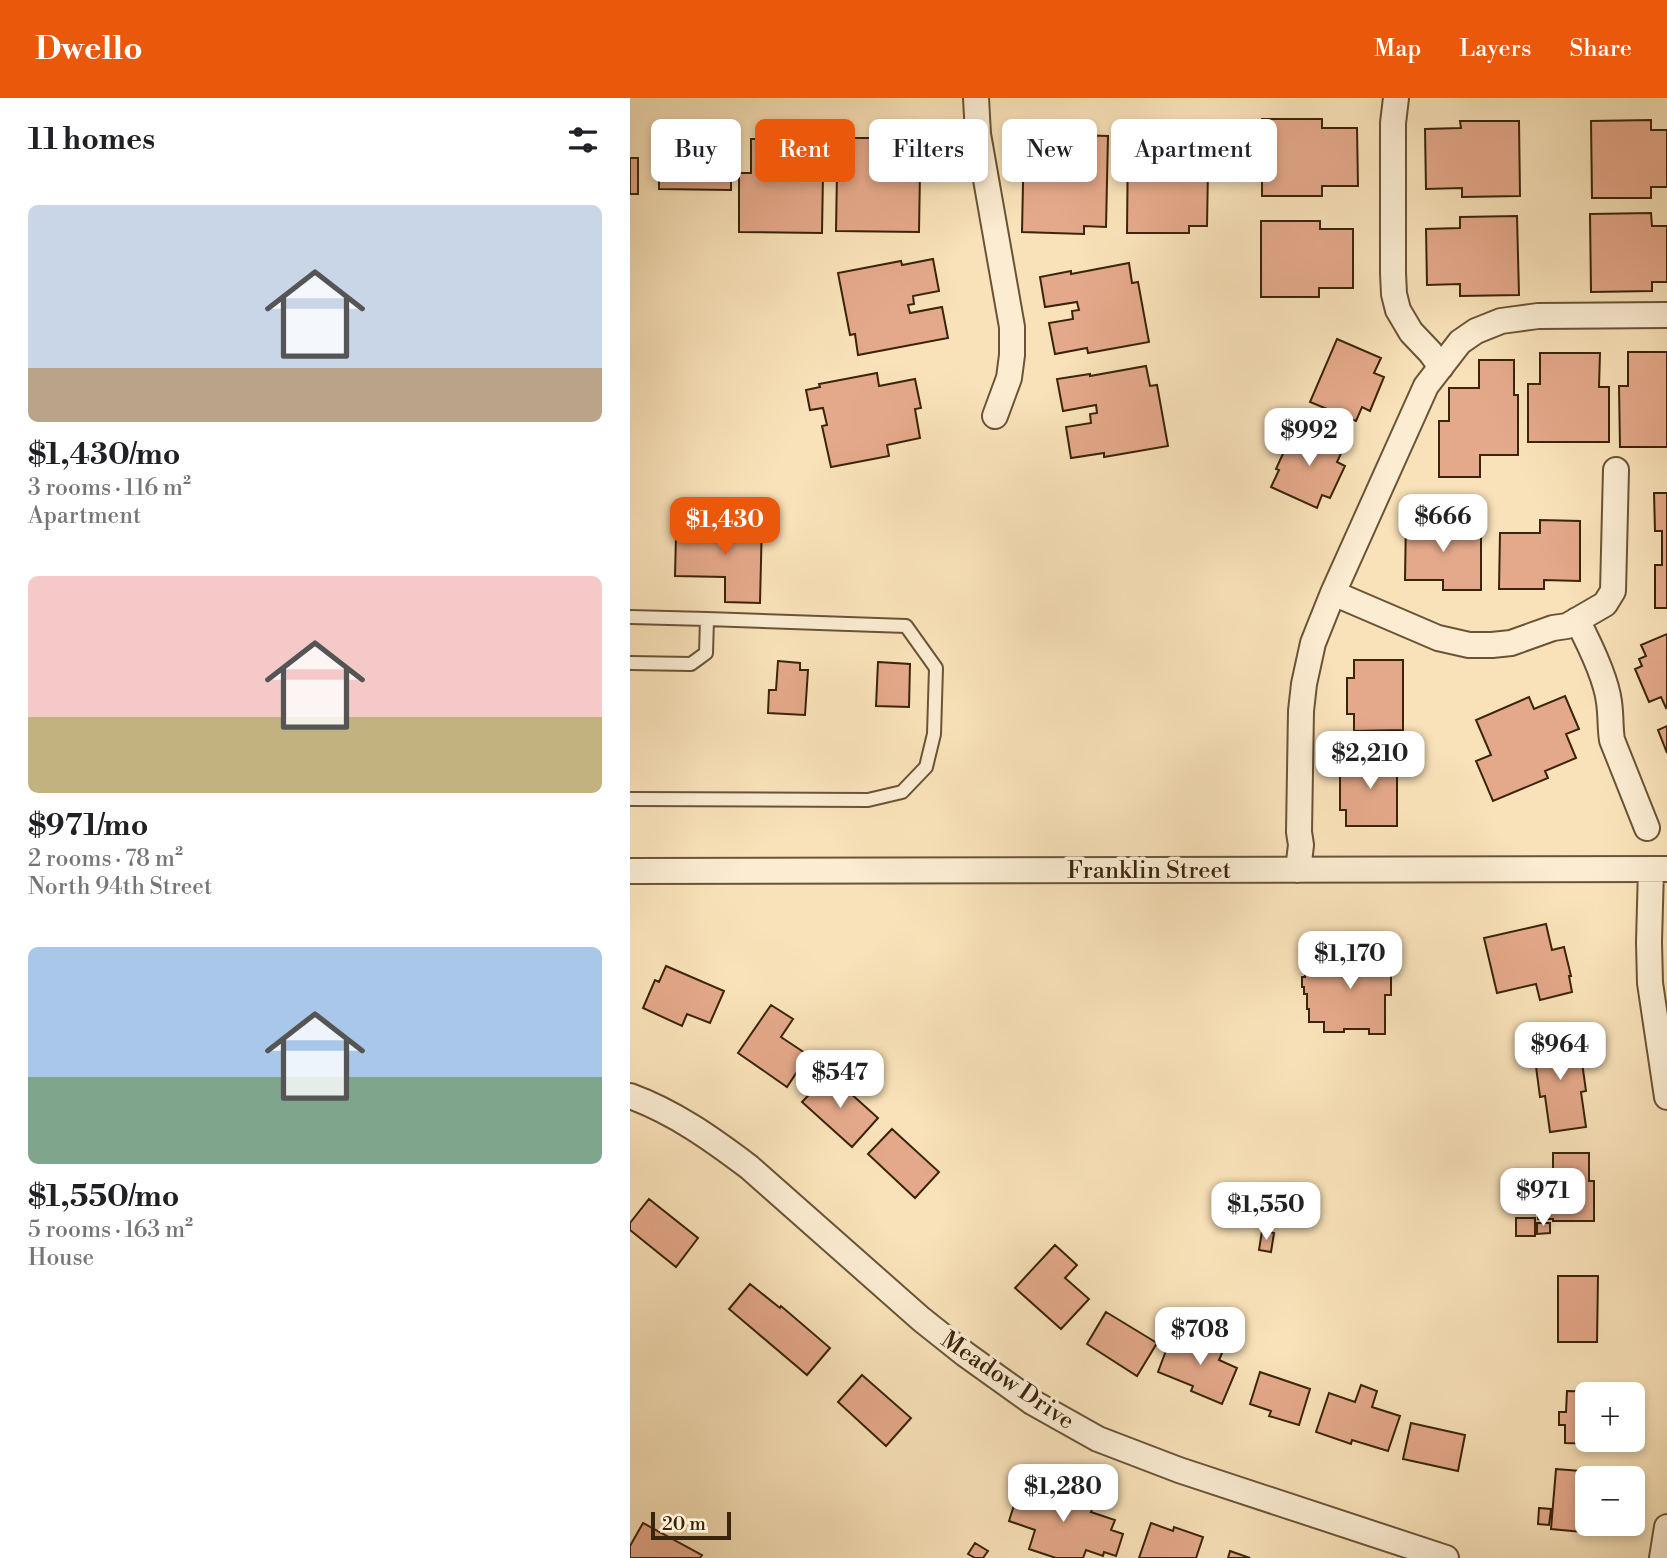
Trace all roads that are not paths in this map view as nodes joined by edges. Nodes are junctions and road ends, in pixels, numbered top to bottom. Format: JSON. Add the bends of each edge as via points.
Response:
{"nodes":[{"id":1,"x":976,"y":98,"type":"edge"},
{"id":2,"x":1396,"y":98,"type":"edge"},
{"id":3,"x":1667,"y":315,"type":"edge"},
{"id":4,"x":1441,"y":367,"type":"junction"},
{"id":5,"x":995,"y":416,"type":"dead end"},
{"id":6,"x":1616,"y":470,"type":"dead end"},
{"id":7,"x":1333,"y":593,"type":"junction"},
{"id":8,"x":630,"y":617,"type":"edge"},
{"id":9,"x":707,"y":619,"type":"junction"},
{"id":10,"x":1577,"y":621,"type":"junction"},
{"id":11,"x":630,"y":663,"type":"edge"},
{"id":12,"x":630,"y":799,"type":"edge"},
{"id":13,"x":1647,"y":828,"type":"dead end"},
{"id":14,"x":1659,"y":869,"type":"edge"},
{"id":15,"x":1298,"y":870,"type":"junction"},
{"id":16,"x":630,"y":871,"type":"edge"},
{"id":17,"x":630,"y":1096,"type":"edge"},
{"id":18,"x":1667,"y":1097,"type":"edge"},
{"id":19,"x":1667,"y":1527,"type":"edge"},
{"id":20,"x":1446,"y":1558,"type":"edge"},
{"id":21,"x":1662,"y":1558,"type":"edge"}],
"edges":[{"from":1,"to":5,"type":"street","via":[[978,134],[1013,327],[1009,377]]},
{"from":2,"to":4,"type":"street","via":[[1394,295],[1411,332]]},
{"from":3,"to":4,"type":"street","via":[[1538,316],[1501,321],[1460,342]]},
{"from":4,"to":7,"type":"street","via":[[1426,386]]},
{"from":6,"to":10,"type":"street","via":[[1613,591],[1605,604]]},
{"from":7,"to":10,"type":"street","via":[[1438,638],[1469,645],[1511,643]]},
{"from":7,"to":15,"type":"street","via":[[1313,643],[1304,684]]},
{"from":8,"to":9,"type":"lane"},
{"from":9,"to":11,"type":"lane","via":[[706,653],[691,664]]},
{"from":9,"to":12,"type":"lane","via":[[906,626],[936,668],[934,734],[926,767],[902,792],[868,800]]},
{"from":10,"to":13,"type":"street","via":[[1600,671],[1609,701],[1612,740]]},
{"from":14,"to":15,"type":"street","name":"Franklin Street"},
{"from":14,"to":18,"type":"street","via":[[1649,943],[1650,983]]},
{"from":15,"to":16,"type":"street","name":"Franklin Street"},
{"from":17,"to":20,"type":"street","name":"Meadow Drive","via":[[688,1123],[719,1144],[921,1319],[1032,1402],[1098,1439],[1179,1470]]},
{"from":19,"to":21,"type":"street"}]}
